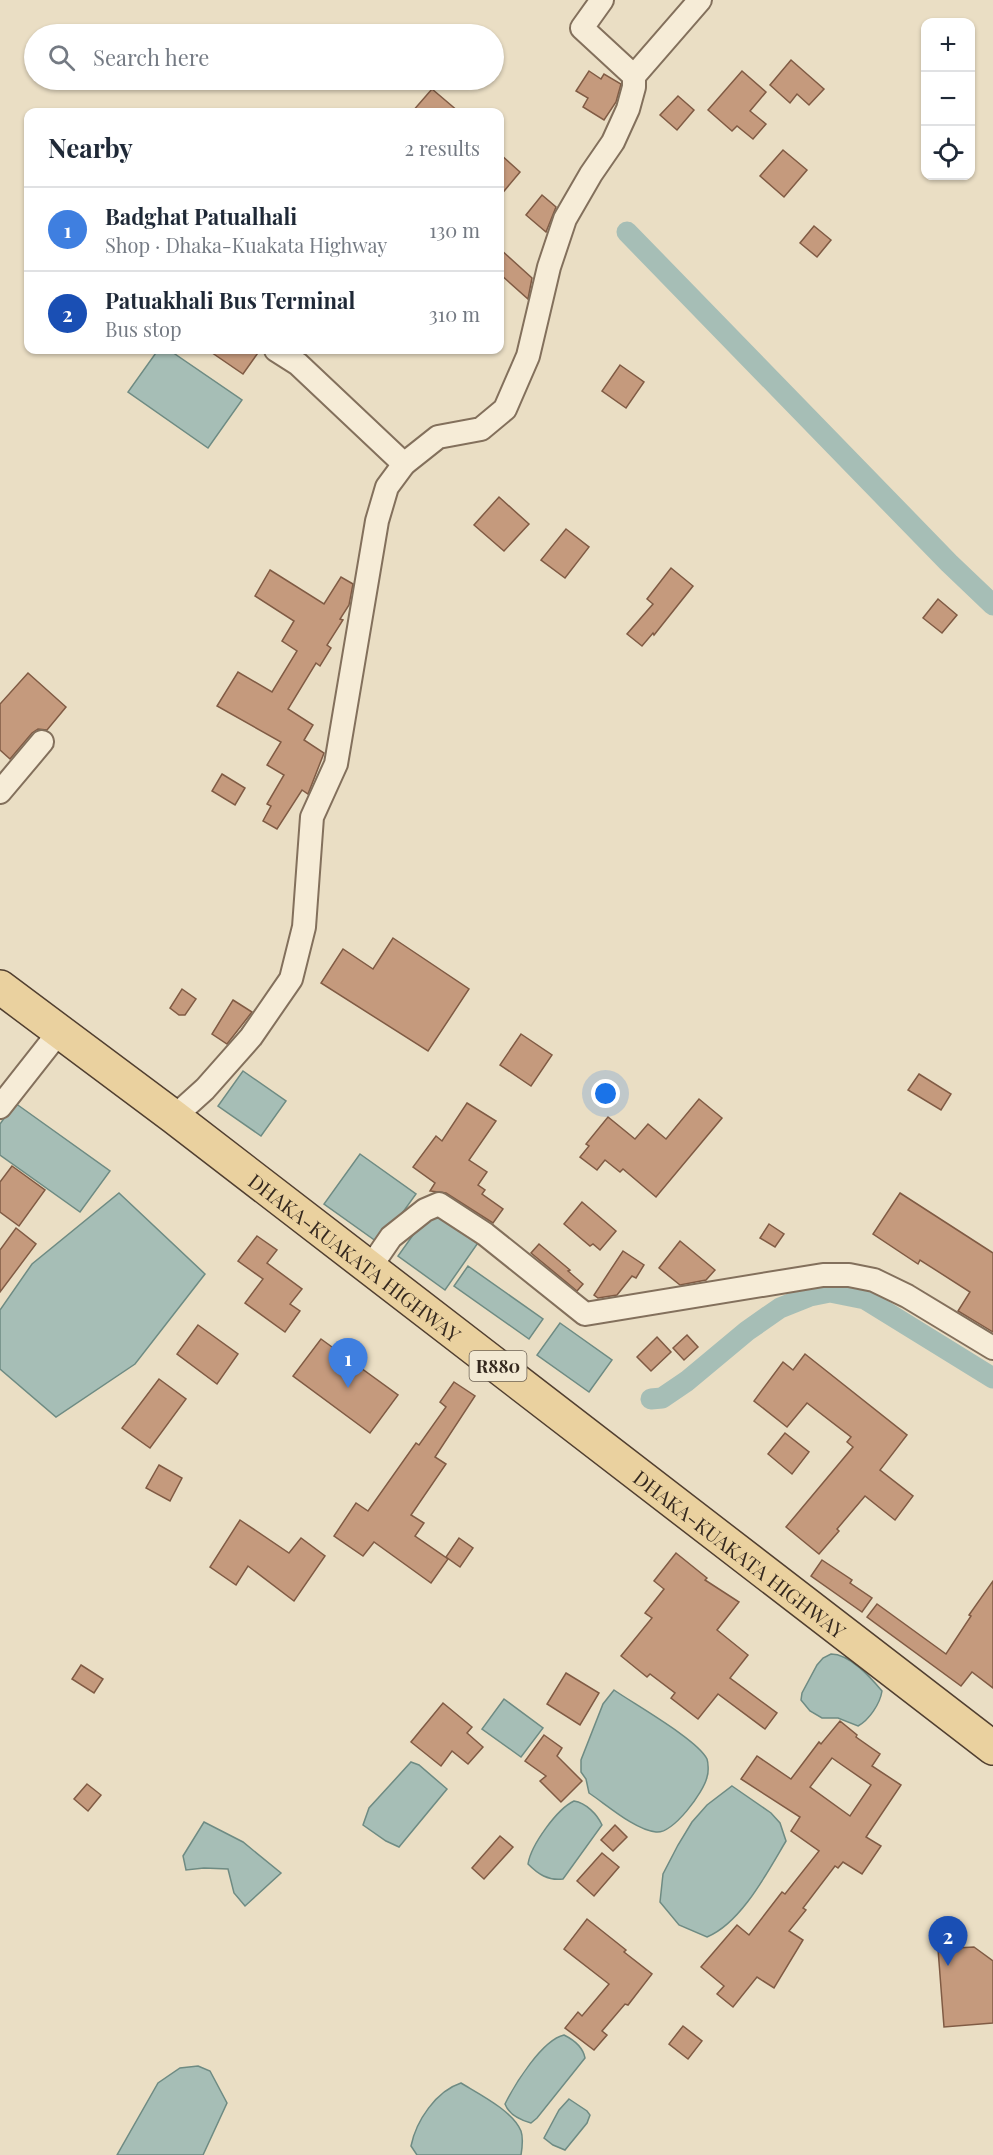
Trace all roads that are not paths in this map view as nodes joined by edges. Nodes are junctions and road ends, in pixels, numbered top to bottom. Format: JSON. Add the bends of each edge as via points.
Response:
{"nodes":[{"id":1,"x":602,"y":0,"type":"edge"},
{"id":2,"x":700,"y":0,"type":"edge"},
{"id":3,"x":634,"y":76,"type":"junction"},
{"id":4,"x":282,"y":354,"type":"edge"},
{"id":5,"x":404,"y":464,"type":"junction"},
{"id":6,"x":42,"y":742,"type":"dead end"},
{"id":7,"x":0,"y":792,"type":"edge"},
{"id":8,"x":0,"y":987,"type":"edge"},
{"id":9,"x":59,"y":1032,"type":"junction"},
{"id":10,"x":0,"y":1107,"type":"edge"},
{"id":11,"x":174,"y":1117,"type":"junction"},
{"id":12,"x":369,"y":1269,"type":"junction"},
{"id":13,"x":993,"y":1348,"type":"edge"},
{"id":14,"x":993,"y":1748,"type":"edge"}],
"edges":[{"from":1,"to":3,"type":"street","via":[[582,28]]},
{"from":2,"to":3,"type":"street"},
{"from":3,"to":5,"type":"street","via":[[628,109],[613,142],[565,219],[528,356],[504,409],[481,429],[438,436]]},
{"from":4,"to":5,"type":"street","via":[[298,364]]},
{"from":5,"to":11,"type":"street","via":[[387,487],[377,521],[336,764],[312,817],[304,927],[291,979],[251,1037]]},
{"from":6,"to":7,"type":"street"},
{"from":8,"to":9,"type":"main road","name":"DHAKA-KUAKATA HIGHWAY","number":"R880"},
{"from":9,"to":10,"type":"street"},
{"from":9,"to":11,"type":"main road","name":"DHAKA-KUAKATA HIGHWAY","number":"R880"},
{"from":11,"to":12,"type":"main road","name":"DHAKA-KUAKATA HIGHWAY","number":"R880"},
{"from":12,"to":13,"type":"street","via":[[391,1237],[439,1204],[485,1234],[585,1314],[822,1275],[849,1275],[874,1280],[907,1296]]},
{"from":12,"to":14,"type":"main road","name":"DHAKA-KUAKATA HIGHWAY","number":"R880"}]}
